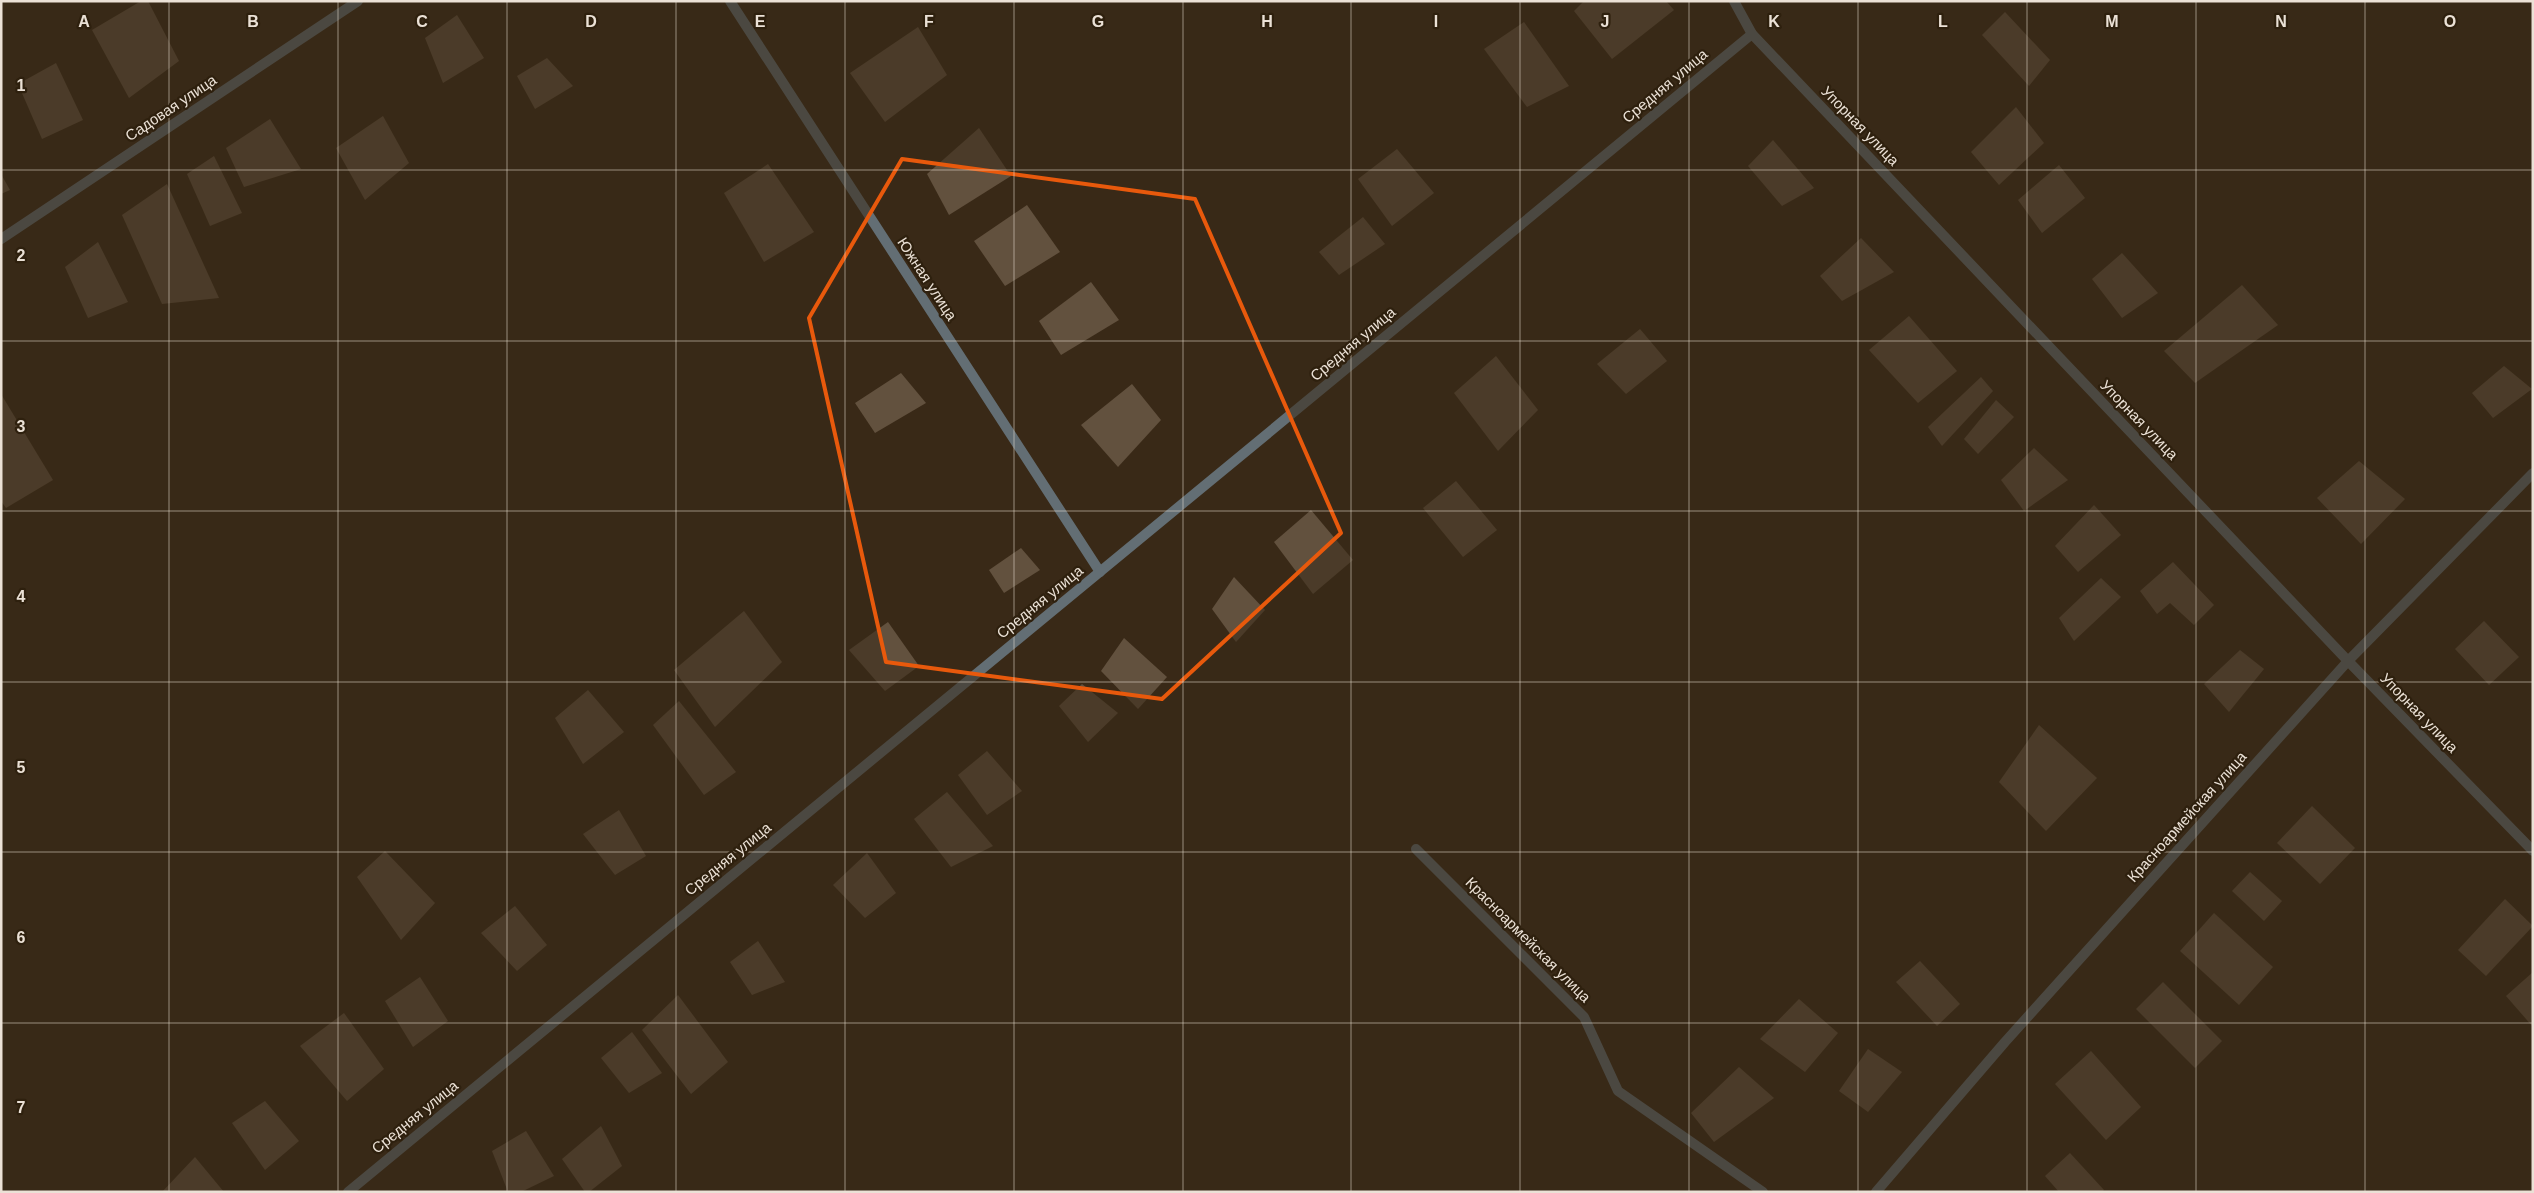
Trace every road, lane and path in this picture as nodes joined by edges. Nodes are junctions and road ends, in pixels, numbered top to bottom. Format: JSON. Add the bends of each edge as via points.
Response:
{"nodes":[{"id":1,"x":358,"y":1,"type":"edge"},
{"id":2,"x":730,"y":1,"type":"edge"},
{"id":3,"x":1734,"y":1,"type":"edge"},
{"id":4,"x":1752,"y":34,"type":"junction"},
{"id":5,"x":1,"y":239,"type":"edge"},
{"id":6,"x":2533,"y":473,"type":"edge"},
{"id":7,"x":1100,"y":572,"type":"junction"},
{"id":8,"x":2348,"y":661,"type":"junction"},
{"id":9,"x":1416,"y":849,"type":"dead end"},
{"id":10,"x":2533,"y":851,"type":"edge"},
{"id":11,"x":348,"y":1192,"type":"edge"},
{"id":12,"x":1763,"y":1192,"type":"edge"},
{"id":13,"x":1876,"y":1192,"type":"edge"}],
"edges":[{"from":1,"to":5,"type":"street","name":"Садовая улица"},
{"from":2,"to":7,"type":"street","name":"Южная улица"},
{"from":3,"to":4,"type":"street","name":"Упорная улица"},
{"from":4,"to":7,"type":"street","name":"Средняя улица"},
{"from":4,"to":8,"type":"street","name":"Упорная улица"},
{"from":6,"to":8,"type":"street","name":"Красноармейская улица"},
{"from":7,"to":11,"type":"street","name":"Средняя улица"},
{"from":8,"to":10,"type":"street","name":"Упорная улица"},
{"from":8,"to":13,"type":"street","name":"Красноармейская улица","via":[[2005,1042]]},
{"from":9,"to":12,"type":"street","name":"Красноармейская улица","via":[[1584,1017],[1618,1091]]}]}
